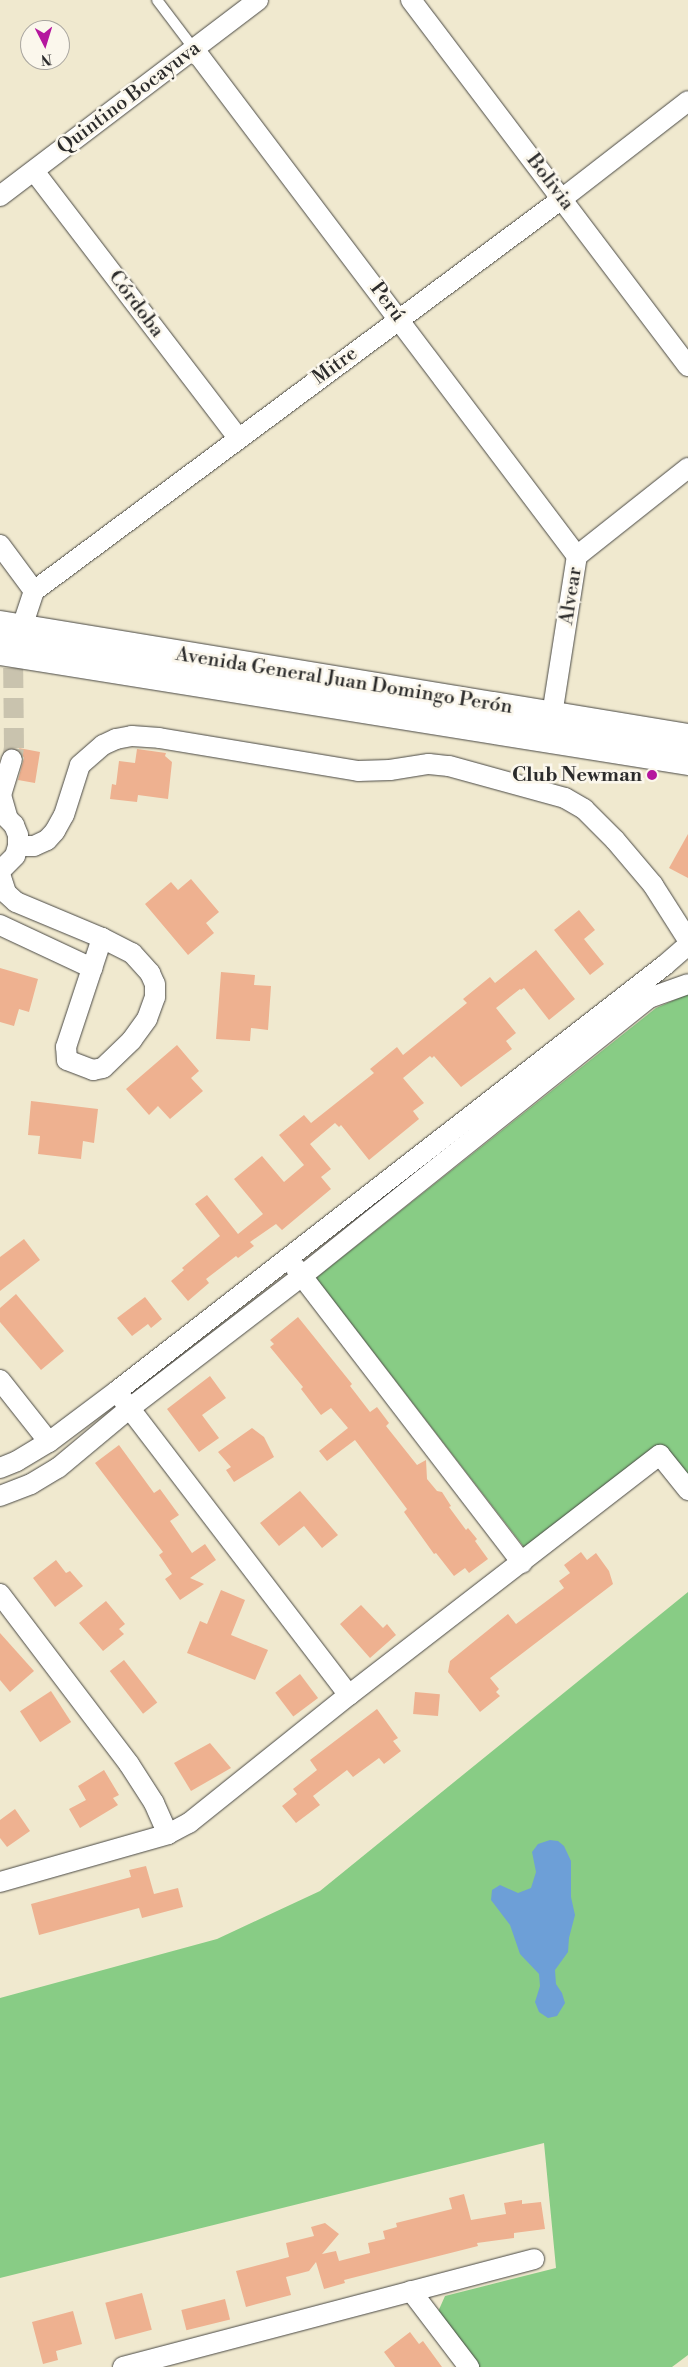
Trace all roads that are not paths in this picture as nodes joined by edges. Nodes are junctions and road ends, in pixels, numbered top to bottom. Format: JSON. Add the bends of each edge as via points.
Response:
{"nodes":[{"id":1,"x":157,"y":0,"type":"edge"},
{"id":2,"x":258,"y":0,"type":"edge"},
{"id":3,"x":411,"y":0,"type":"edge"},
{"id":4,"x":194,"y":49,"type":"junction"},
{"id":5,"x":688,"y":101,"type":"edge"},
{"id":6,"x":34,"y":170,"type":"junction"},
{"id":7,"x":0,"y":196,"type":"edge"},
{"id":8,"x":562,"y":198,"type":"junction"},
{"id":9,"x":400,"y":319,"type":"junction"},
{"id":10,"x":688,"y":366,"type":"edge"},
{"id":11,"x":238,"y":438,"type":"junction"},
{"id":12,"x":688,"y":468,"type":"edge"},
{"id":13,"x":0,"y":545,"type":"edge"},
{"id":14,"x":578,"y":556,"type":"junction"},
{"id":15,"x":34,"y":591,"type":"junction"},
{"id":16,"x":9,"y":639,"type":"edge"},
{"id":17,"x":552,"y":715,"type":"junction"},
{"id":18,"x":688,"y":738,"type":"edge"},
{"id":19,"x":12,"y":760,"type":"tunnel mouth"},
{"id":20,"x":688,"y":761,"type":"edge"},
{"id":21,"x":4,"y":813,"type":"edge"},
{"id":22,"x":18,"y":846,"type":"junction"},
{"id":23,"x":0,"y":873,"type":"edge"},
{"id":24,"x":0,"y":925,"type":"edge"},
{"id":25,"x":102,"y":938,"type":"junction"},
{"id":26,"x":688,"y":940,"type":"edge"},
{"id":27,"x":688,"y":945,"type":"edge"},
{"id":28,"x":92,"y":968,"type":"junction"},
{"id":29,"x":688,"y":984,"type":"edge"},
{"id":30,"x":288,"y":1257,"type":"junction"},
{"id":31,"x":302,"y":1276,"type":"junction"},
{"id":32,"x":0,"y":1380,"type":"edge"},
{"id":33,"x":117,"y":1391,"type":"junction"},
{"id":34,"x":130,"y":1408,"type":"junction"},
{"id":35,"x":49,"y":1442,"type":"junction"},
{"id":36,"x":0,"y":1468,"type":"edge"},
{"id":37,"x":688,"y":1490,"type":"edge"},
{"id":38,"x":0,"y":1496,"type":"edge"},
{"id":39,"x":522,"y":1563,"type":"junction"},
{"id":40,"x":0,"y":1594,"type":"edge"},
{"id":41,"x":349,"y":1695,"type":"junction"},
{"id":42,"x":168,"y":1834,"type":"junction"},
{"id":43,"x":0,"y":1882,"type":"edge"},
{"id":44,"x":534,"y":2259,"type":"dead end"},
{"id":45,"x":411,"y":2291,"type":"junction"},
{"id":46,"x":191,"y":2359,"type":"edge"},
{"id":47,"x":123,"y":2367,"type":"edge"},
{"id":48,"x":469,"y":2367,"type":"edge"}],
"edges":[{"from":1,"to":4,"type":"lane"},
{"from":2,"to":4,"type":"street","name":"Quintino Bocayuva"},
{"from":3,"to":8,"type":"street","name":"Bolivia"},
{"from":4,"to":6,"type":"street","name":"Quintino Bocayuva"},
{"from":4,"to":9,"type":"street","name":"Perú"},
{"from":5,"to":8,"type":"street","name":"Mitre"},
{"from":6,"to":7,"type":"street","name":"Quintino Bocayuva"},
{"from":6,"to":11,"type":"street","name":"Córdoba"},
{"from":8,"to":9,"type":"street","name":"Mitre"},
{"from":8,"to":10,"type":"street","name":"Bolivia"},
{"from":9,"to":11,"type":"street","name":"Mitre"},
{"from":9,"to":14,"type":"street","name":"Perú"},
{"from":11,"to":15,"type":"street","name":"Mitre"},
{"from":12,"to":14,"type":"street","name":"Alvear"},
{"from":13,"to":15,"type":"street"},
{"from":14,"to":17,"type":"street","name":"Alvear"},
{"from":15,"to":16,"type":"street"},
{"from":16,"to":17,"type":"main road","name":"Avenida General Juan Domingo Perón"},
{"from":16,"to":20,"type":"main road","name":"Avenida General Juan Domingo Perón"},
{"from":17,"to":18,"type":"main road","name":"Avenida General Juan Domingo Perón"},
{"from":19,"to":21,"type":"street","via":[[1,795]]},
{"from":21,"to":22,"type":"street","via":[[18,835]]},
{"from":22,"to":23,"type":"street"},
{"from":22,"to":26,"type":"street","via":[[34,846],[47,840],[64,815],[80,765],[103,745],[124,738],[159,738],[358,770],[390,770],[429,764],[449,766],[565,798],[584,809],[652,885]]},
{"from":23,"to":25,"type":"street","via":[[6,893],[16,902]]},
{"from":24,"to":28,"type":"street"},
{"from":25,"to":28,"type":"street"},
{"from":25,"to":28,"type":"street","via":[[132,953],[150,973],[155,984],[155,997],[147,1019],[132,1040],[103,1068],[92,1070],[67,1060],[66,1047]]},
{"from":27,"to":30,"type":"street"},
{"from":29,"to":31,"type":"street","via":[[649,998]]},
{"from":30,"to":31,"type":"street"},
{"from":30,"to":33,"type":"street"},
{"from":31,"to":34,"type":"street"},
{"from":31,"to":39,"type":"street"},
{"from":32,"to":35,"type":"street"},
{"from":33,"to":34,"type":"street"},
{"from":33,"to":35,"type":"street"},
{"from":34,"to":38,"type":"street","via":[[58,1468],[31,1484]]},
{"from":34,"to":41,"type":"street"},
{"from":35,"to":36,"type":"street"},
{"from":37,"to":39,"type":"street","via":[[660,1455]]},
{"from":39,"to":41,"type":"street"},
{"from":40,"to":42,"type":"street","via":[[128,1764],[154,1803]]},
{"from":41,"to":42,"type":"street","via":[[189,1823]]},
{"from":42,"to":43,"type":"street"},
{"from":44,"to":45,"type":"street"},
{"from":45,"to":46,"type":"street"},
{"from":45,"to":48,"type":"street"},
{"from":46,"to":47,"type":"street"}]}
